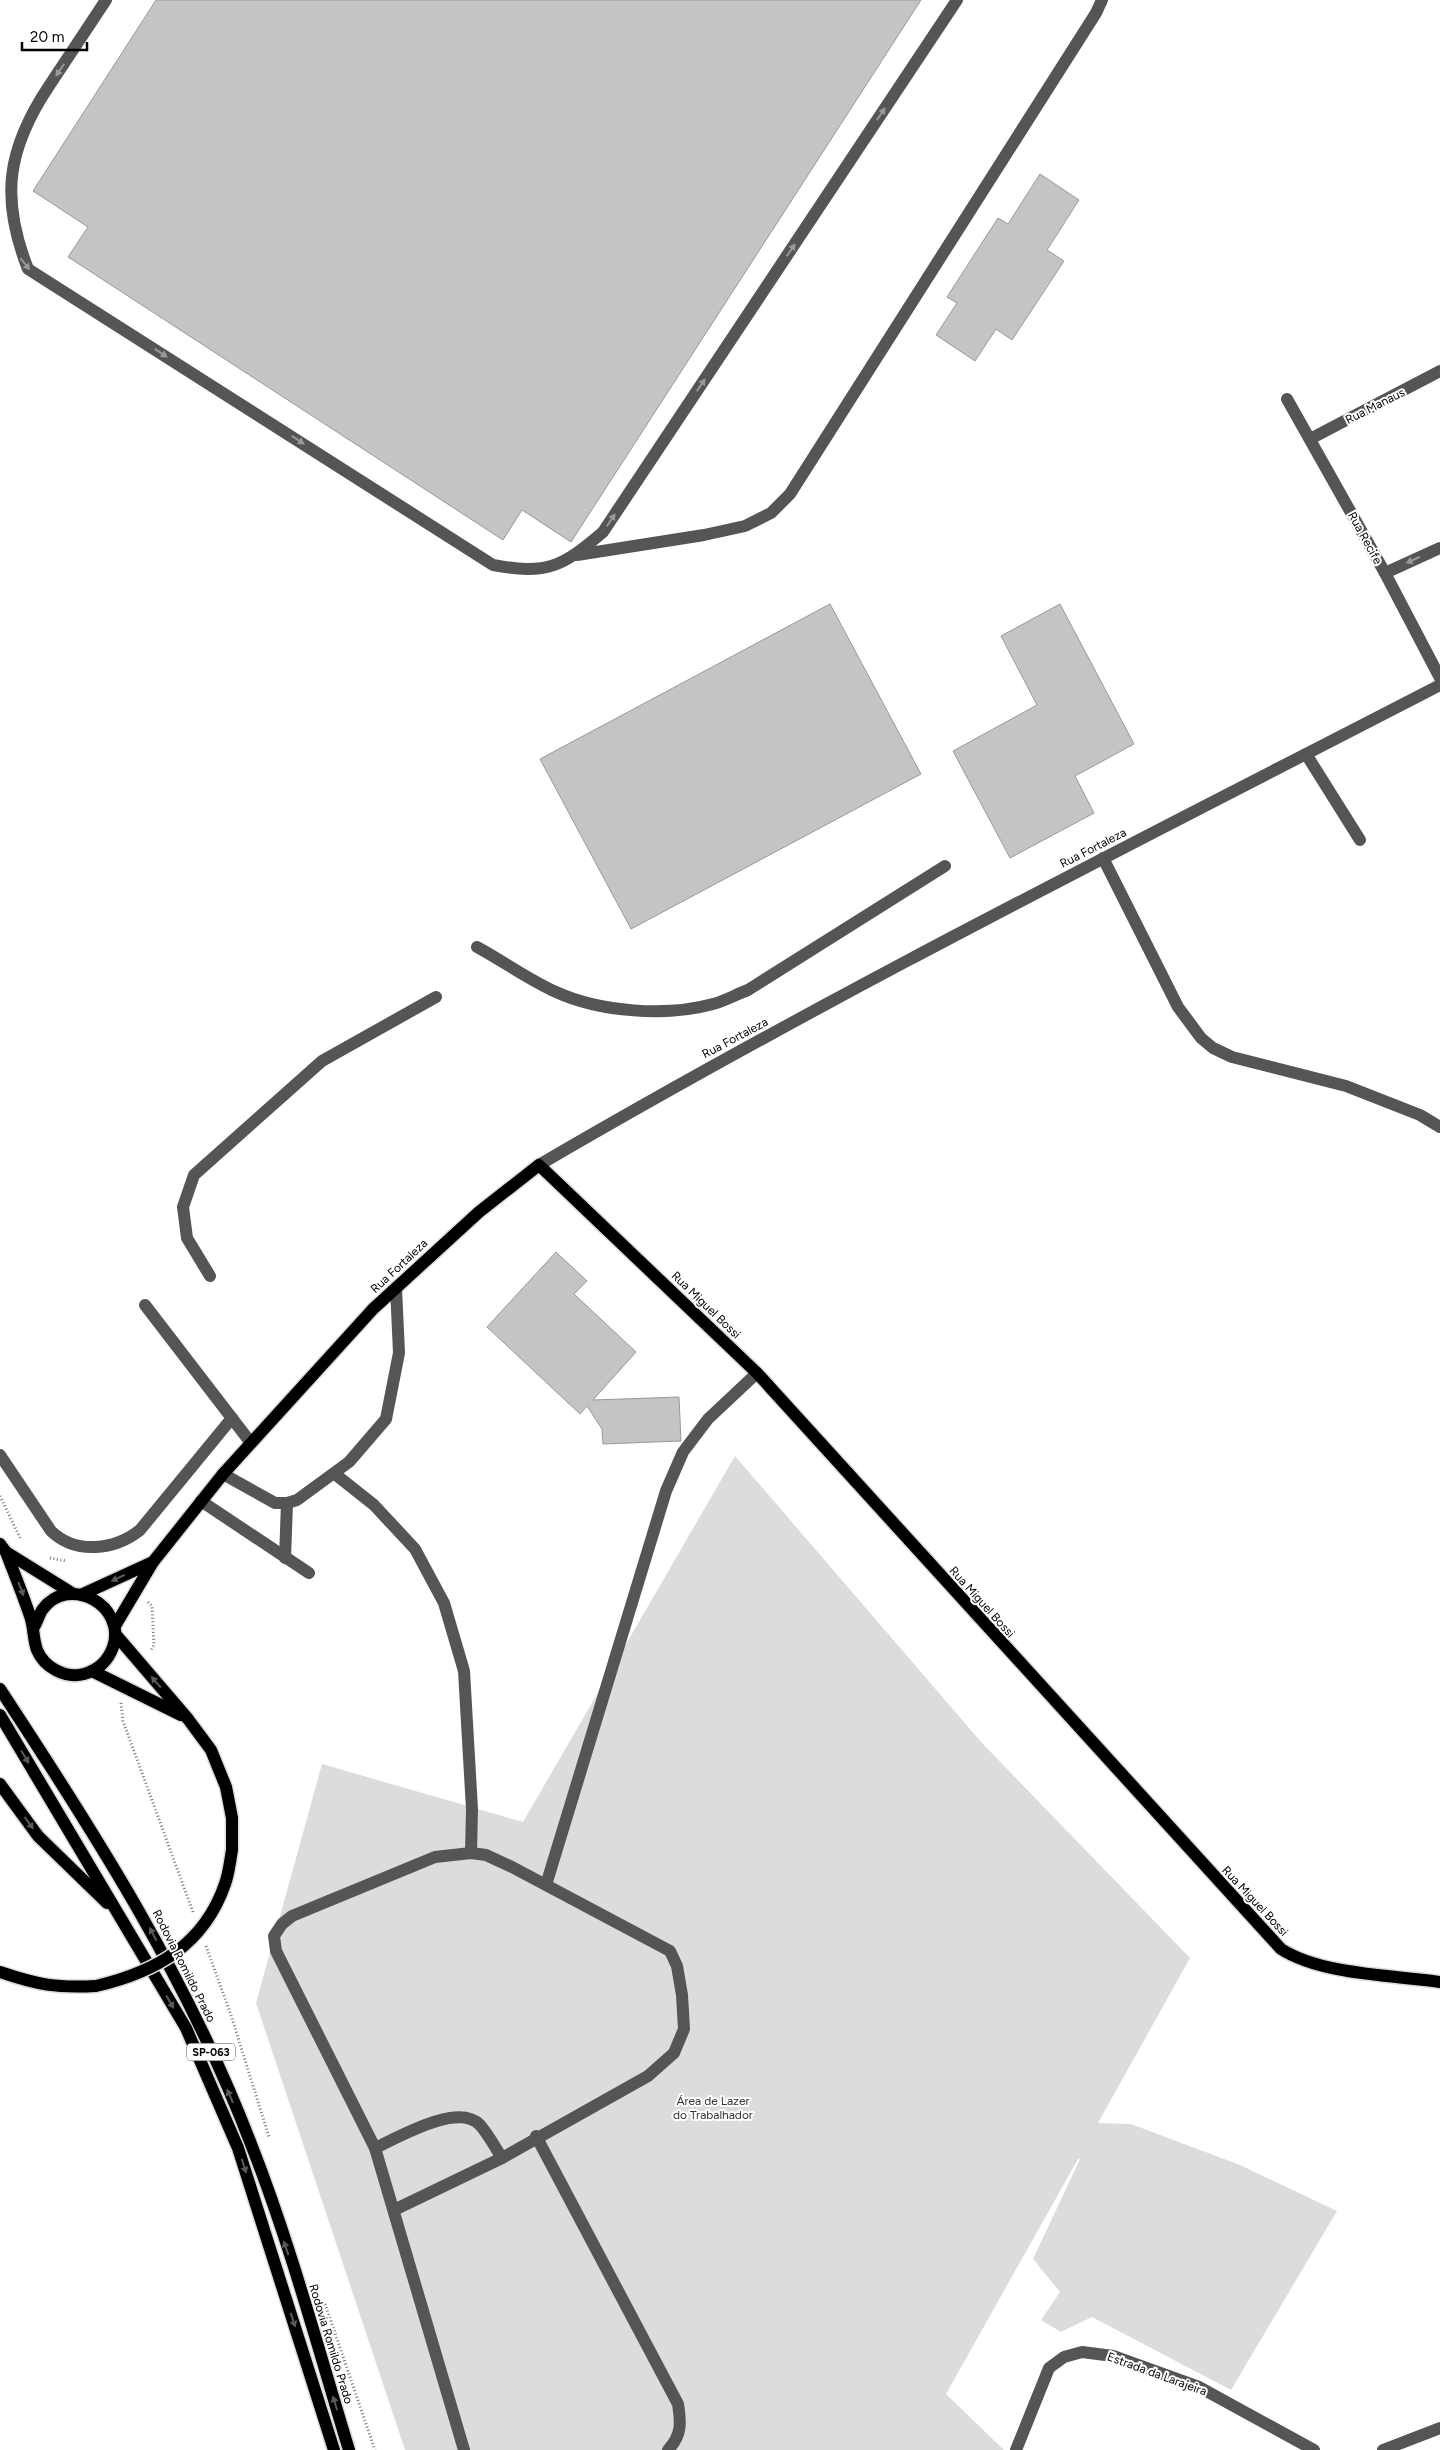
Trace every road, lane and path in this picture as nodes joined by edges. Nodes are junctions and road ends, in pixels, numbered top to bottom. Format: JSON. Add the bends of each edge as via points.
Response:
{"nodes":[{"id":1,"x":106,"y":0,"type":"edge"},
{"id":2,"x":957,"y":0,"type":"edge"},
{"id":3,"x":1102,"y":0,"type":"edge"},
{"id":4,"x":1440,"y":371,"type":"edge"},
{"id":5,"x":1287,"y":399,"type":"dead end"},
{"id":6,"x":1310,"y":439,"type":"junction"},
{"id":7,"x":1440,"y":548,"type":"edge"},
{"id":8,"x":577,"y":554,"type":"junction"},
{"id":9,"x":1385,"y":573,"type":"junction"},
{"id":10,"x":1440,"y":678,"type":"edge"},
{"id":11,"x":1440,"y":685,"type":"edge"},
{"id":12,"x":1306,"y":754,"type":"junction"},
{"id":13,"x":1360,"y":840,"type":"dead end"},
{"id":14,"x":1103,"y":858,"type":"junction"},
{"id":15,"x":944,"y":866,"type":"dead end"},
{"id":16,"x":476,"y":946,"type":"dead end"},
{"id":17,"x":436,"y":997,"type":"dead end"},
{"id":18,"x":1440,"y":1126,"type":"edge"},
{"id":19,"x":539,"y":1165,"type":"junction"},
{"id":20,"x":210,"y":1276,"type":"dead end"},
{"id":21,"x":396,"y":1288,"type":"junction"},
{"id":22,"x":145,"y":1305,"type":"dead end"},
{"id":23,"x":757,"y":1373,"type":"junction"},
{"id":24,"x":232,"y":1418,"type":"junction"},
{"id":25,"x":251,"y":1443,"type":"junction"},
{"id":26,"x":0,"y":1455,"type":"edge"},
{"id":27,"x":223,"y":1474,"type":"junction"},
{"id":28,"x":335,"y":1474,"type":"junction"},
{"id":29,"x":201,"y":1502,"type":"junction"},
{"id":30,"x":287,"y":1503,"type":"junction"},
{"id":31,"x":3,"y":1548,"type":"edge"},
{"id":32,"x":285,"y":1558,"type":"junction"},
{"id":33,"x":153,"y":1562,"type":"junction"},
{"id":34,"x":308,"y":1573,"type":"dead end"},
{"id":35,"x":78,"y":1594,"type":"junction"},
{"id":36,"x":34,"y":1627,"type":"junction"},
{"id":37,"x":115,"y":1630,"type":"junction"},
{"id":38,"x":92,"y":1671,"type":"junction"},
{"id":39,"x":0,"y":1689,"type":"edge"},
{"id":40,"x":0,"y":1715,"type":"edge"},
{"id":41,"x":188,"y":1718,"type":"junction"},
{"id":42,"x":0,"y":1784,"type":"edge"},
{"id":43,"x":471,"y":1853,"type":"junction"},
{"id":44,"x":546,"y":1885,"type":"junction"},
{"id":45,"x":118,"y":1914,"type":"junction"},
{"id":46,"x":0,"y":1972,"type":"edge"},
{"id":47,"x":1440,"y":1982,"type":"edge"},
{"id":48,"x":536,"y":2136,"type":"junction"},
{"id":49,"x":375,"y":2148,"type":"junction"},
{"id":50,"x":502,"y":2158,"type":"junction"},
{"id":51,"x":394,"y":2210,"type":"junction"},
{"id":52,"x":1440,"y":2428,"type":"edge"},
{"id":53,"x":334,"y":2450,"type":"edge"},
{"id":54,"x":349,"y":2450,"type":"edge"},
{"id":55,"x":464,"y":2450,"type":"edge"},
{"id":56,"x":668,"y":2450,"type":"edge"},
{"id":57,"x":1016,"y":2450,"type":"edge"},
{"id":58,"x":1314,"y":2450,"type":"edge"},
{"id":59,"x":1383,"y":2450,"type":"edge"}],
"edges":[{"from":1,"to":8,"type":"street","one_way":true,"via":[[23,124],[8,154],[2,184],[3,214],[13,248],[28,269],[493,565],[523,570],[553,566]]},
{"from":8,"to":2,"type":"street","one_way":true,"via":[[603,532]]},
{"from":3,"to":8,"type":"street","via":[[790,494],[771,512],[745,526]]},
{"from":4,"to":6,"type":"street","name":"Rua Manaus"},
{"from":5,"to":6,"type":"street","name":"Rua Recife"},
{"from":6,"to":9,"type":"street","name":"Rua Recife"},
{"from":7,"to":9,"type":"street","one_way":true},
{"from":9,"to":10,"type":"street","name":"Rua Recife"},
{"from":11,"to":12,"type":"street","name":"Rua Fortaleza"},
{"from":12,"to":13,"type":"street"},
{"from":12,"to":14,"type":"street","name":"Rua Fortaleza"},
{"from":14,"to":18,"type":"street","via":[[1178,1007],[1201,1038],[1213,1048],[1232,1057],[1346,1086]]},
{"from":14,"to":19,"type":"street","name":"Rua Fortaleza","via":[[692,1077]]},
{"from":15,"to":16,"type":"street","via":[[748,990],[714,1004],[682,1011],[640,1011],[556,992]]},
{"from":17,"to":20,"type":"street","via":[[322,1060],[194,1175],[183,1207],[187,1238]]},
{"from":19,"to":21,"type":"main road","name":"Rua Fortaleza","via":[[479,1212]]},
{"from":19,"to":23,"type":"main road","name":"Rua Miguel Bossi"},
{"from":21,"to":25,"type":"main road","name":"Rua Fortaleza","via":[[372,1309]]},
{"from":21,"to":28,"type":"street","via":[[399,1353],[386,1419]]},
{"from":22,"to":24,"type":"street"},
{"from":23,"to":44,"type":"street","via":[[708,1419],[683,1452],[666,1491]]},
{"from":23,"to":47,"type":"main road","name":"Rua Miguel Bossi","via":[[1281,1950],[1302,1961],[1329,1968]]},
{"from":24,"to":25,"type":"street"},
{"from":24,"to":26,"type":"street","via":[[140,1530],[116,1544],[87,1546],[59,1539],[50,1531]]},
{"from":25,"to":27,"type":"main road","name":"Rua Fortaleza"},
{"from":27,"to":29,"type":"main road","name":"Rua Fortaleza"},
{"from":27,"to":30,"type":"street","via":[[275,1503]]},
{"from":28,"to":30,"type":"street","via":[[298,1500]]},
{"from":28,"to":43,"type":"street","via":[[374,1505],[415,1549],[444,1603],[464,1671],[472,1809]]},
{"from":29,"to":32,"type":"street"},
{"from":29,"to":33,"type":"main road","name":"Rua Fortaleza"},
{"from":30,"to":32,"type":"street"},
{"from":31,"to":35,"type":"main road"},
{"from":31,"to":36,"type":"main road","one_way":true},
{"from":32,"to":34,"type":"street"},
{"from":33,"to":35,"type":"main road","name":"Rua Fortaleza","one_way":true},
{"from":33,"to":37,"type":"main road","name":"Rua Fortaleza"},
{"from":35,"to":36,"type":"main road","via":[[52,1600],[42,1610]]},
{"from":35,"to":37,"type":"main road","via":[[94,1598],[107,1611]]},
{"from":36,"to":38,"type":"main road","via":[[37,1649],[50,1667],[71,1675]]},
{"from":37,"to":38,"type":"main road","via":[[107,1660]]},
{"from":41,"to":37,"type":"main road","one_way":true},
{"from":38,"to":41,"type":"main road"},
{"from":54,"to":39,"type":"main road","name":"Rodovia Romildo Prado","number":"SP-063","one_way":true,"via":[[251,2144],[197,2021],[145,1918],[84,1816]]},
{"from":40,"to":45,"type":"main road","number":"SP-063","one_way":true},
{"from":41,"to":46,"type":"main road","bridge":true,"via":[[211,1750],[226,1787],[232,1818],[232,1850],[226,1883],[215,1908],[199,1930],[177,1952],[156,1966],[129,1978],[96,1986],[35,1984]]},
{"from":42,"to":45,"type":"main road","one_way":true,"via":[[38,1836]]},
{"from":43,"to":44,"type":"street","via":[[486,1855]]},
{"from":43,"to":49,"type":"street","via":[[435,1856],[306,1910],[282,1924],[274,1936],[276,1951]]},
{"from":44,"to":48,"type":"street","via":[[670,1951],[682,1995],[684,2029],[674,2053],[648,2076]]},
{"from":45,"to":53,"type":"main road","number":"SP-063","one_way":true,"via":[[186,2028],[238,2148]]},
{"from":48,"to":50,"type":"street"},
{"from":48,"to":56,"type":"street","via":[[678,2404],[682,2426],[677,2440]]},
{"from":49,"to":50,"type":"street","via":[[444,2118],[464,2116],[479,2124]]},
{"from":49,"to":51,"type":"street"},
{"from":50,"to":51,"type":"street"},
{"from":51,"to":55,"type":"street"},
{"from":52,"to":59,"type":"street"},
{"from":57,"to":58,"type":"street","name":"Estrada da Larajeira","via":[[1049,2368],[1064,2357],[1082,2352],[1113,2356],[1199,2387]]}]}
